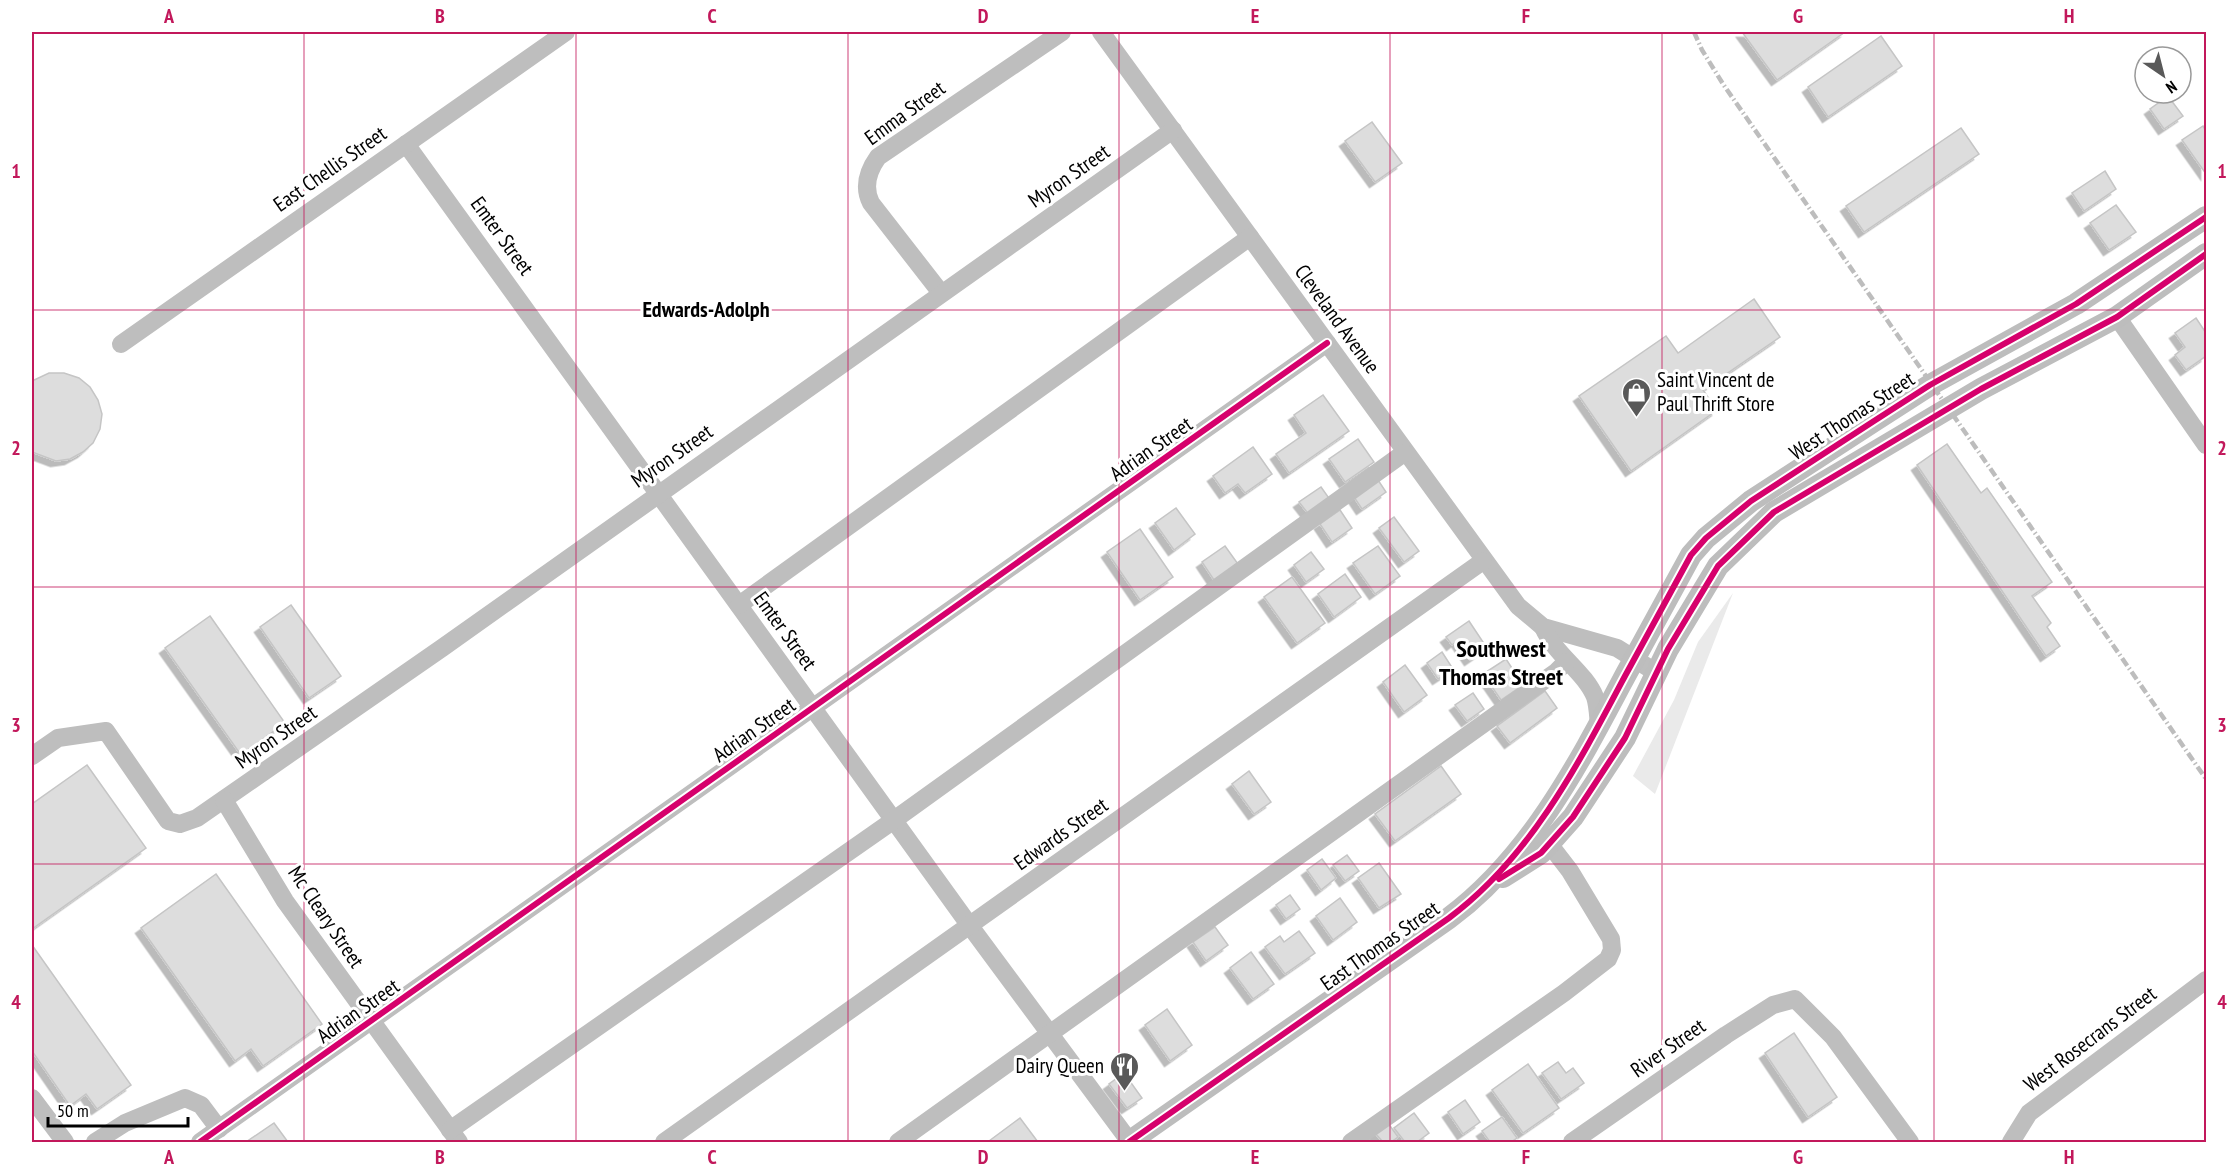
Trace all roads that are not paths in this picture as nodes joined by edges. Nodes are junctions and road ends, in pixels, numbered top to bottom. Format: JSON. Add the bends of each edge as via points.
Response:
{"nodes":[{"id":1,"x":566,"y":32,"type":"edge"},
{"id":2,"x":1062,"y":32,"type":"edge"},
{"id":3,"x":1101,"y":32,"type":"edge"},
{"id":4,"x":1173,"y":130,"type":"junction"},
{"id":5,"x":406,"y":144,"type":"junction"},
{"id":6,"x":2202,"y":220,"type":"edge"},
{"id":7,"x":1250,"y":237,"type":"junction"},
{"id":8,"x":2206,"y":254,"type":"edge"},
{"id":9,"x":941,"y":293,"type":"junction"},
{"id":10,"x":2117,"y":317,"type":"junction"},
{"id":11,"x":1327,"y":343,"type":"junction"},
{"id":12,"x":121,"y":344,"type":"dead end"},
{"id":13,"x":2206,"y":445,"type":"edge"},
{"id":14,"x":1404,"y":453,"type":"junction"},
{"id":15,"x":659,"y":494,"type":"junction"},
{"id":16,"x":1483,"y":561,"type":"junction"},
{"id":17,"x":739,"y":605,"type":"junction"},
{"id":18,"x":1543,"y":627,"type":"junction"},
{"id":19,"x":1635,"y":658,"type":"junction"},
{"id":20,"x":1566,"y":662,"type":"junction"},
{"id":21,"x":1657,"y":674,"type":"junction"},
{"id":22,"x":813,"y":708,"type":"junction"},
{"id":23,"x":1599,"y":726,"type":"junction"},
{"id":24,"x":32,"y":756,"type":"edge"},
{"id":25,"x":224,"y":800,"type":"junction"},
{"id":26,"x":894,"y":820,"type":"junction"},
{"id":27,"x":1550,"y":845,"type":"junction"},
{"id":28,"x":1489,"y":885,"type":"junction"},
{"id":29,"x":970,"y":926,"type":"junction"},
{"id":30,"x":2206,"y":980,"type":"edge"},
{"id":31,"x":370,"y":1022,"type":"junction"},
{"id":32,"x":1050,"y":1035,"type":"junction"},
{"id":33,"x":32,"y":1098,"type":"edge"},
{"id":34,"x":219,"y":1129,"type":"junction"},
{"id":35,"x":455,"y":1136,"type":"edge"},
{"id":36,"x":1130,"y":1142,"type":"edge"},
{"id":37,"x":64,"y":1143,"type":"edge"},
{"id":38,"x":95,"y":1143,"type":"edge"},
{"id":39,"x":200,"y":1143,"type":"edge"},
{"id":40,"x":664,"y":1143,"type":"edge"},
{"id":41,"x":898,"y":1143,"type":"edge"},
{"id":42,"x":1351,"y":1143,"type":"edge"},
{"id":43,"x":1572,"y":1143,"type":"edge"},
{"id":44,"x":1910,"y":1143,"type":"edge"},
{"id":45,"x":2011,"y":1143,"type":"edge"}],
"edges":[{"from":1,"to":5,"type":"street","name":"East Chellis Street"},
{"from":2,"to":9,"type":"street","name":"Emma Street","via":[[878,157],[872,166],[867,188],[871,203]]},
{"from":3,"to":4,"type":"street","name":"Cleveland Avenue"},
{"from":4,"to":7,"type":"street","name":"Cleveland Avenue"},
{"from":4,"to":9,"type":"street","name":"Myron Street"},
{"from":5,"to":12,"type":"street","name":"East Chellis Street"},
{"from":5,"to":15,"type":"street","name":"Emter Street"},
{"from":6,"to":10,"type":"main road","via":[[2113,293]]},
{"from":6,"to":19,"type":"main road","name":"West Thomas Street","via":[[2076,304],[1930,385],[1751,501],[1690,555]]},
{"from":7,"to":11,"type":"street","name":"Cleveland Avenue"},
{"from":7,"to":17,"type":"street"},
{"from":8,"to":10,"type":"main road","name":"West Thomas Street"},
{"from":9,"to":15,"type":"street","name":"Myron Street"},
{"from":10,"to":13,"type":"street"},
{"from":10,"to":21,"type":"main road","name":"West Thomas Street","via":[[1973,394],[1774,513],[1718,566]]},
{"from":11,"to":14,"type":"street","name":"Cleveland Avenue"},
{"from":11,"to":22,"type":"street","name":"Adrian Street"},
{"from":14,"to":16,"type":"street","name":"Cleveland Avenue"},
{"from":14,"to":26,"type":"street"},
{"from":15,"to":17,"type":"street","name":"Emter Street"},
{"from":15,"to":25,"type":"street","name":"Myron Street"},
{"from":16,"to":18,"type":"street","name":"Cleveland Avenue","via":[[1518,606]]},
{"from":16,"to":29,"type":"street","name":"Edwards Street"},
{"from":17,"to":22,"type":"street","name":"Emter Street"},
{"from":18,"to":19,"type":"street","name":"Cleveland Avenue","via":[[1617,648]]},
{"from":18,"to":20,"type":"street","name":"Cleveland Avenue"},
{"from":19,"to":21,"type":"street","name":"Cleveland Avenue"},
{"from":19,"to":23,"type":"main road","name":"West Thomas Street"},
{"from":20,"to":23,"type":"street","name":"Cleveland Avenue","via":[[1586,682],[1595,698]]},
{"from":20,"to":32,"type":"street"},
{"from":21,"to":27,"type":"main road","name":"West Thomas Street","via":[[1600,779]]},
{"from":22,"to":26,"type":"street","name":"Emter Street"},
{"from":22,"to":31,"type":"street","name":"Adrian Street"},
{"from":23,"to":28,"type":"main road","name":"East Thomas Street","via":[[1561,790]]},
{"from":24,"to":25,"type":"street","name":"Myron Street","via":[[58,738],[105,731],[168,821],[180,824],[197,818]]},
{"from":25,"to":31,"type":"street","name":"Mc Cleary Street","via":[[285,901]]},
{"from":26,"to":29,"type":"street","name":"Emter Street"},
{"from":26,"to":35,"type":"street"},
{"from":27,"to":28,"type":"main road","name":"West Thomas Street"},
{"from":27,"to":42,"type":"street","via":[[1611,939],[1608,959]]},
{"from":28,"to":36,"type":"main road","name":"East Thomas Street","via":[[1449,918]]},
{"from":29,"to":32,"type":"street","name":"Emter Street"},
{"from":29,"to":40,"type":"street","name":"Edwards Street"},
{"from":30,"to":45,"type":"street","name":"West Rosecrans Street","via":[[2029,1113]]},
{"from":31,"to":34,"type":"street","name":"Adrian Street"},
{"from":31,"to":35,"type":"street","name":"Mc Cleary Street"},
{"from":32,"to":36,"type":"street","name":"Emter Street"},
{"from":32,"to":41,"type":"street"},
{"from":33,"to":37,"type":"street"},
{"from":34,"to":38,"type":"street","via":[[201,1105],[185,1098],[125,1123]]},
{"from":34,"to":39,"type":"street","name":"Adrian Street"},
{"from":43,"to":44,"type":"street","name":"River Street","via":[[1725,1035],[1773,1005],[1795,999],[1833,1037]]}]}
